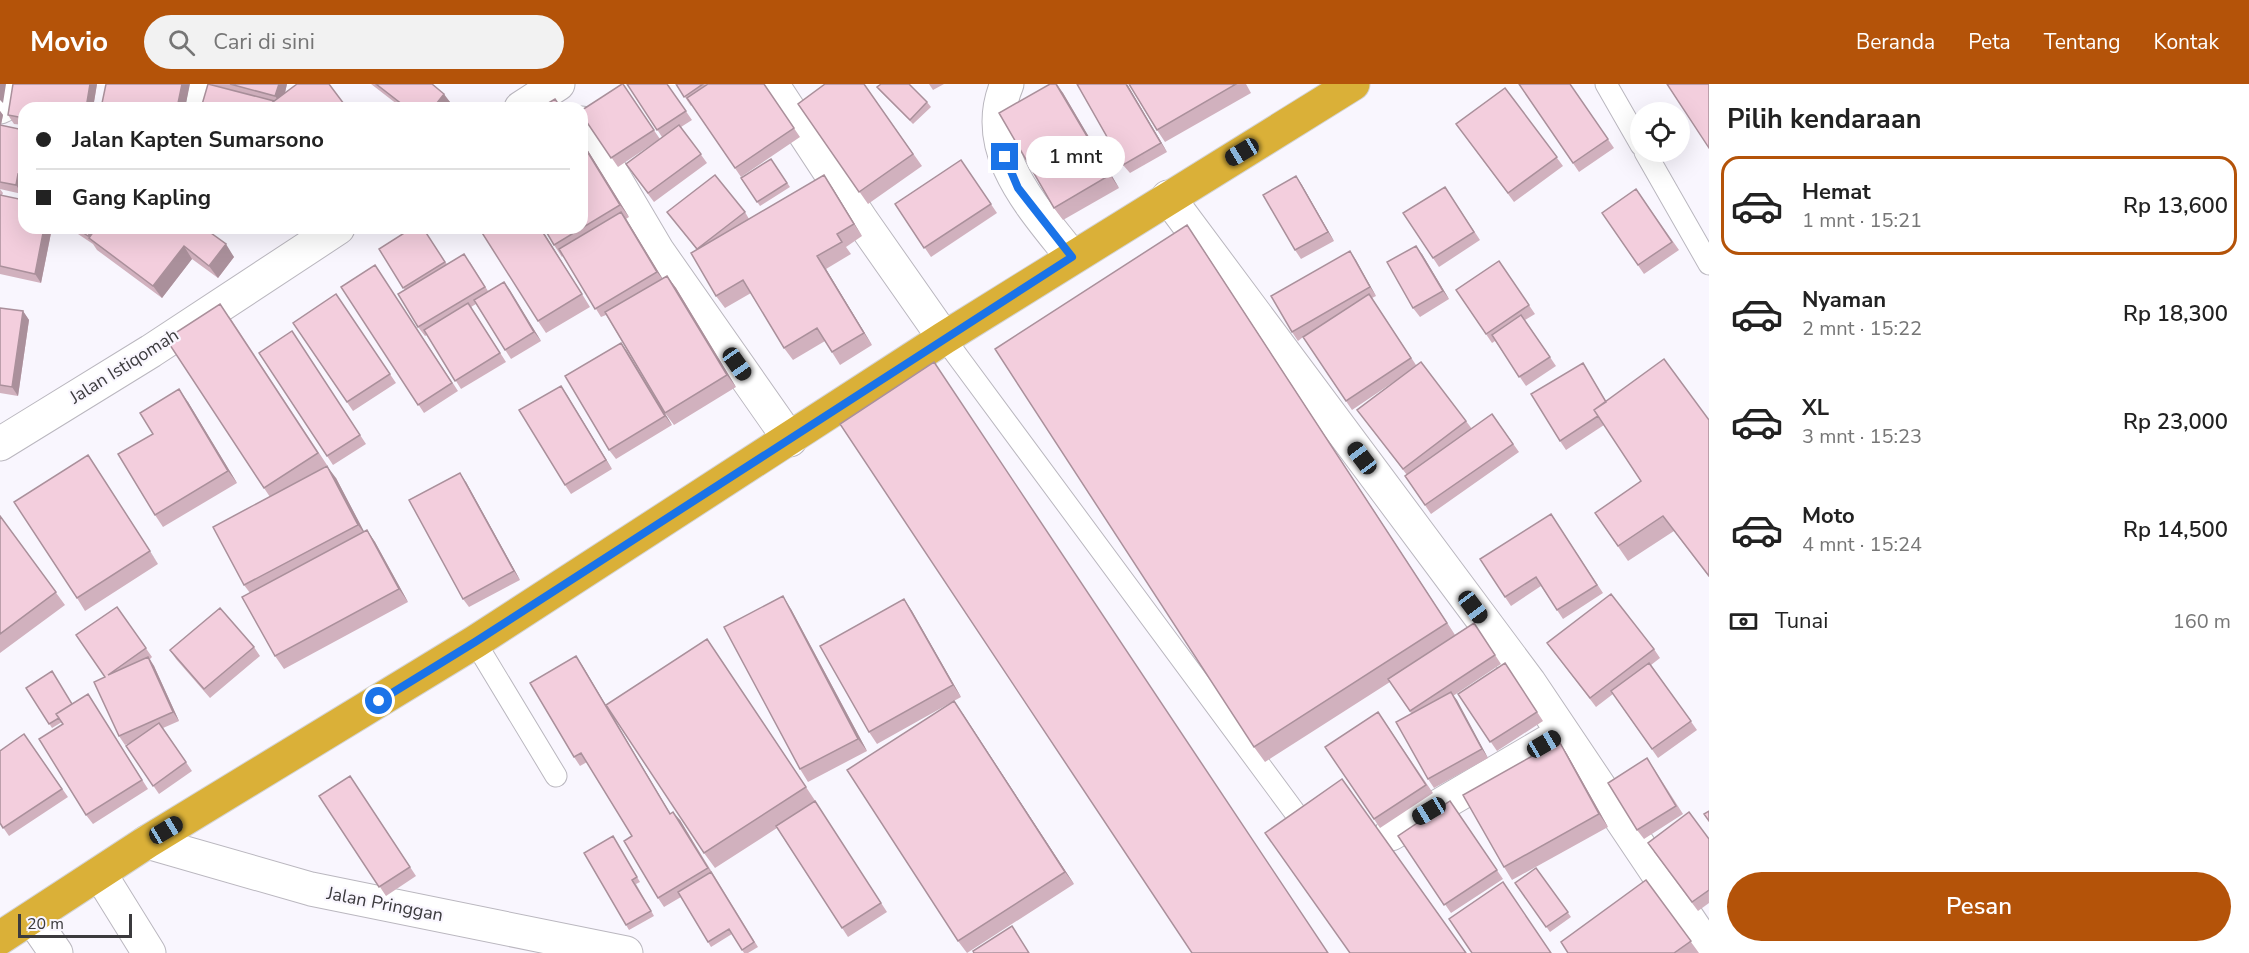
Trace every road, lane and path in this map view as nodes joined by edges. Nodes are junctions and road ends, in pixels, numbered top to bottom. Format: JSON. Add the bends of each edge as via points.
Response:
{"nodes":[{"id":1,"x":15,"y":84,"type":"edge"},
{"id":2,"x":206,"y":84,"type":"edge"},
{"id":3,"x":559,"y":84,"type":"edge"},
{"id":4,"x":772,"y":84,"type":"edge"},
{"id":5,"x":1007,"y":84,"type":"edge"},
{"id":6,"x":1353,"y":84,"type":"edge"},
{"id":7,"x":1606,"y":84,"type":"edge"},
{"id":8,"x":203,"y":102,"type":"edge"},
{"id":9,"x":530,"y":102,"type":"edge"},
{"id":10,"x":570,"y":102,"type":"edge"},
{"id":11,"x":0,"y":107,"type":"edge"},
{"id":12,"x":1630,"y":126,"type":"edge"},
{"id":13,"x":588,"y":133,"type":"edge"},
{"id":14,"x":1651,"y":162,"type":"edge"},
{"id":15,"x":1168,"y":197,"type":"junction"},
{"id":16,"x":329,"y":234,"type":"edge"},
{"id":17,"x":1072,"y":257,"type":"junction"},
{"id":18,"x":1709,"y":264,"type":"edge"},
{"id":19,"x":944,"y":338,"type":"junction"},
{"id":20,"x":790,"y":440,"type":"junction"},
{"id":21,"x":0,"y":444,"type":"edge"},
{"id":22,"x":475,"y":642,"type":"junction"},
{"id":23,"x":1563,"y":733,"type":"junction"},
{"id":24,"x":556,"y":776,"type":"dead end"},
{"id":25,"x":1299,"y":818,"type":"edge"},
{"id":26,"x":1391,"y":834,"type":"dead end"},
{"id":27,"x":147,"y":842,"type":"junction"},
{"id":28,"x":100,"y":874,"type":"junction"},
{"id":29,"x":32,"y":918,"type":"junction"},
{"id":30,"x":0,"y":938,"type":"edge"},
{"id":31,"x":136,"y":949,"type":"edge"},
{"id":32,"x":1709,"y":950,"type":"edge"},
{"id":33,"x":56,"y":953,"type":"edge"},
{"id":34,"x":626,"y":953,"type":"edge"}],
"edges":[{"from":1,"to":11,"type":"street","via":[[13,96]]},
{"from":2,"to":8,"type":"street"},
{"from":3,"to":9,"type":"street"},
{"from":3,"to":10,"type":"street"},
{"from":4,"to":19,"type":"street"},
{"from":5,"to":17,"type":"street","via":[[999,109],[1005,157],[1018,188]]},
{"from":6,"to":15,"type":"highway"},
{"from":7,"to":12,"type":"lane"},
{"from":13,"to":20,"type":"street","via":[[657,250]]},
{"from":14,"to":18,"type":"lane"},
{"from":15,"to":17,"type":"highway"},
{"from":15,"to":23,"type":"street"},
{"from":16,"to":21,"type":"street","name":"Jalan Istiqomah"},
{"from":17,"to":19,"type":"highway"},
{"from":19,"to":20,"type":"highway"},
{"from":19,"to":25,"type":"lane"},
{"from":20,"to":22,"type":"highway"},
{"from":22,"to":24,"type":"lane"},
{"from":22,"to":27,"type":"highway"},
{"from":23,"to":26,"type":"street"},
{"from":23,"to":32,"type":"street"},
{"from":27,"to":28,"type":"highway"},
{"from":27,"to":34,"type":"street","name":"Jalan Pringgan","via":[[311,889]]},
{"from":28,"to":29,"type":"highway"},
{"from":28,"to":31,"type":"street"},
{"from":29,"to":30,"type":"highway"},
{"from":29,"to":33,"type":"street"}]}
